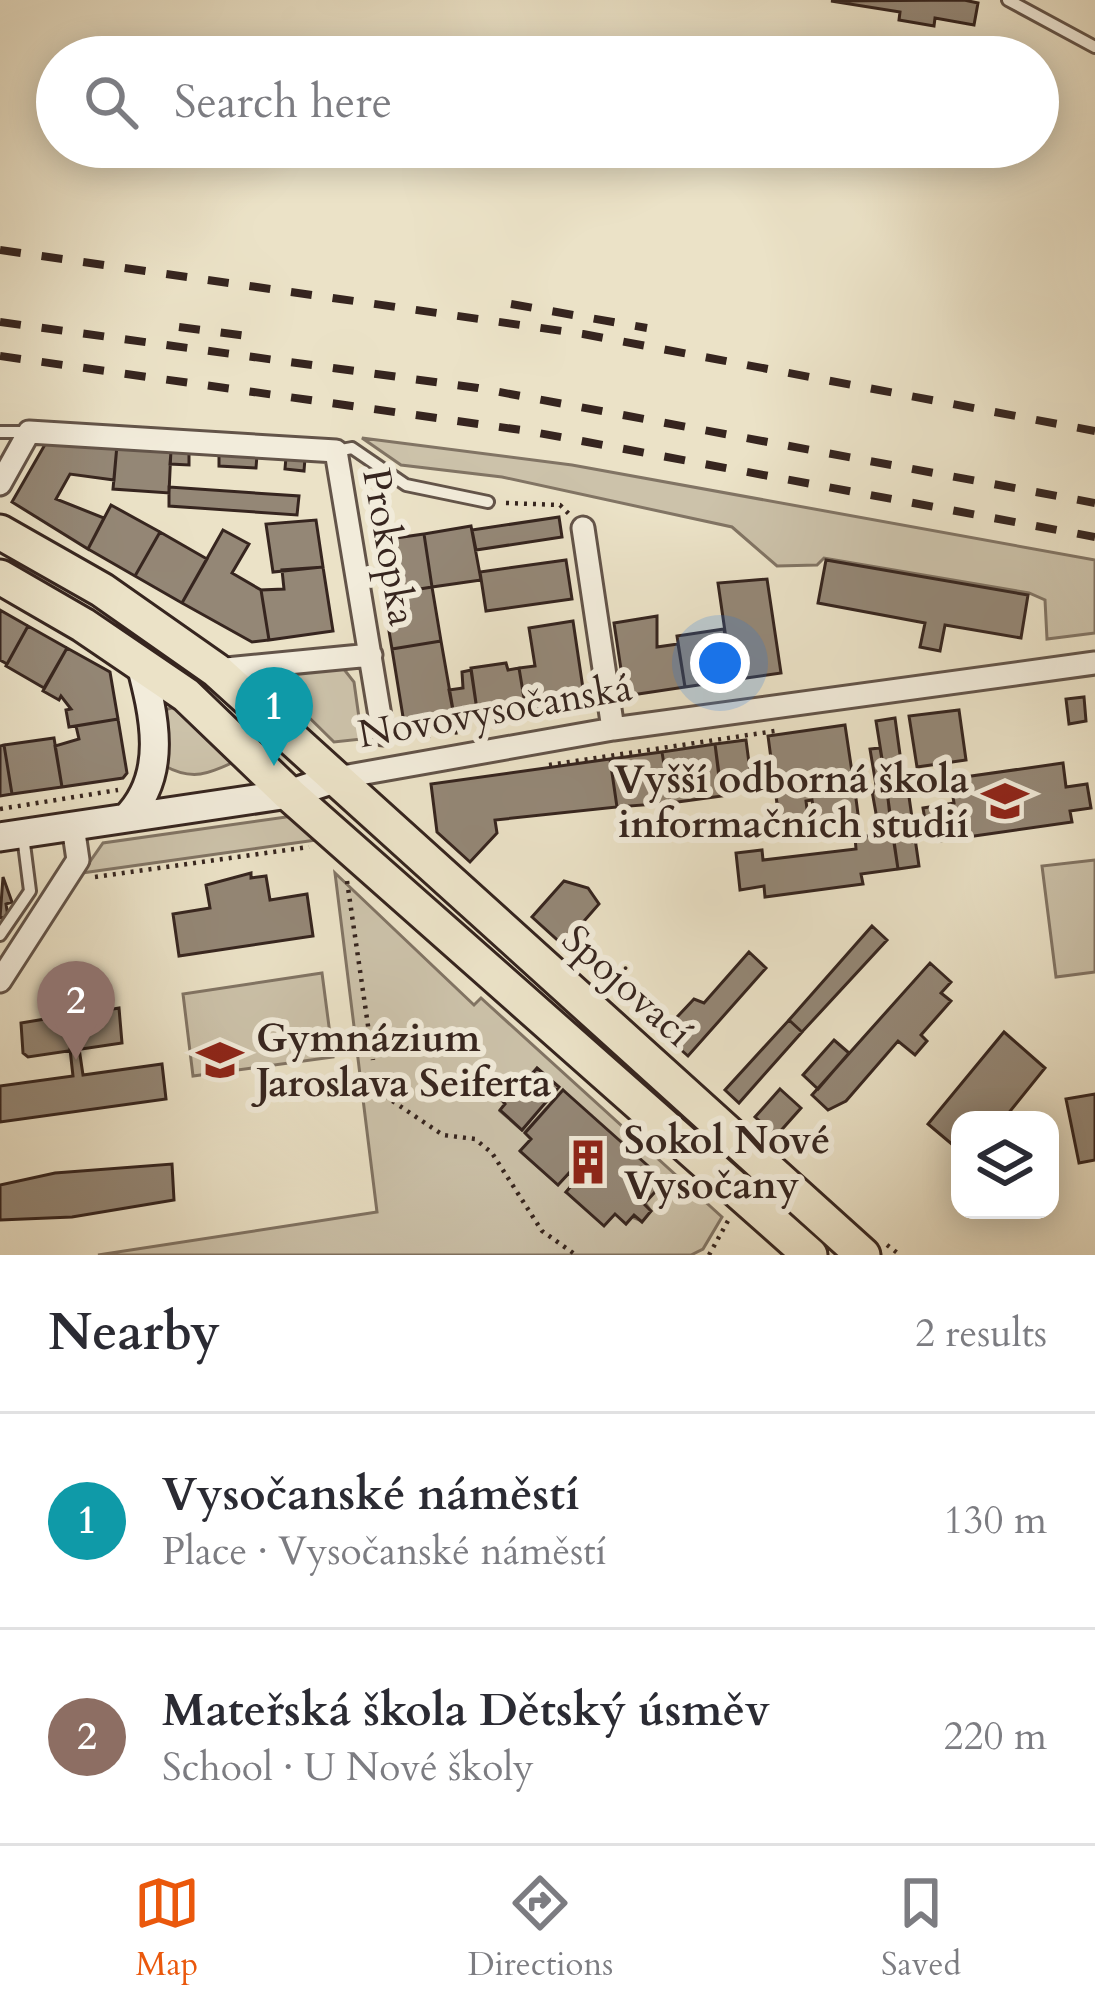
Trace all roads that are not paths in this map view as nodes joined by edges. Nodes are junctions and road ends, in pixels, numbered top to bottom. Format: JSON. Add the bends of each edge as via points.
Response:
{"nodes":[{"id":1,"x":1008,"y":0,"type":"edge"},
{"id":2,"x":1095,"y":47,"type":"edge"},
{"id":3,"x":0,"y":432,"type":"edge"},
{"id":4,"x":28,"y":432,"type":"junction"},
{"id":5,"x":336,"y":451,"type":"junction"},
{"id":6,"x":0,"y":484,"type":"edge"},
{"id":7,"x":488,"y":502,"type":"road end"},
{"id":8,"x":583,"y":528,"type":"road end"},
{"id":9,"x":0,"y":532,"type":"edge"},
{"id":10,"x":0,"y":577,"type":"edge"},
{"id":11,"x":371,"y":655,"type":"junction"},
{"id":12,"x":140,"y":661,"type":"junction"},
{"id":13,"x":1095,"y":663,"type":"edge"},
{"id":14,"x":216,"y":670,"type":"junction"},
{"id":15,"x":613,"y":729,"type":"junction"},
{"id":16,"x":383,"y":734,"type":"dead end"},
{"id":17,"x":337,"y":778,"type":"junction"},
{"id":18,"x":289,"y":794,"type":"junction"},
{"id":19,"x":124,"y":804,"type":"junction"},
{"id":20,"x":73,"y":826,"type":"junction"},
{"id":21,"x":11,"y":835,"type":"edge"},
{"id":22,"x":0,"y":934,"type":"edge"},
{"id":23,"x":0,"y":981,"type":"edge"},
{"id":24,"x":873,"y":1248,"type":"edge"},
{"id":25,"x":810,"y":1255,"type":"edge"}],
"edges":[{"from":1,"to":2,"type":"lane"},
{"from":3,"to":4,"type":"lane"},
{"from":4,"to":5,"type":"street"},
{"from":4,"to":6,"type":"street"},
{"from":5,"to":7,"type":"lane","via":[[352,448],[406,485]]},
{"from":5,"to":11,"type":"street","name":"Prokopka"},
{"from":8,"to":15,"type":"street"},
{"from":9,"to":14,"type":"main road","via":[[102,590]]},
{"from":10,"to":12,"type":"main road"},
{"from":11,"to":14,"type":"street"},
{"from":11,"to":16,"type":"street","name":"Prokopka"},
{"from":12,"to":18,"type":"main road","name":"Spojovací"},
{"from":12,"to":19,"type":"main road","via":[[155,738],[151,786]]},
{"from":13,"to":15,"type":"street","name":"Novovysočanská"},
{"from":14,"to":17,"type":"main road","name":"Spojovací"},
{"from":15,"to":17,"type":"street","name":"Novovysočanská"},
{"from":17,"to":18,"type":"main road"},
{"from":17,"to":24,"type":"main road","name":"Spojovací"},
{"from":18,"to":19,"type":"main road"},
{"from":18,"to":25,"type":"main road","name":"Spojovací"},
{"from":19,"to":20,"type":"main road"},
{"from":20,"to":21,"type":"main road"},
{"from":20,"to":23,"type":"street","via":[[78,860]]},
{"from":21,"to":22,"type":"lane","via":[[30,891]]}]}
